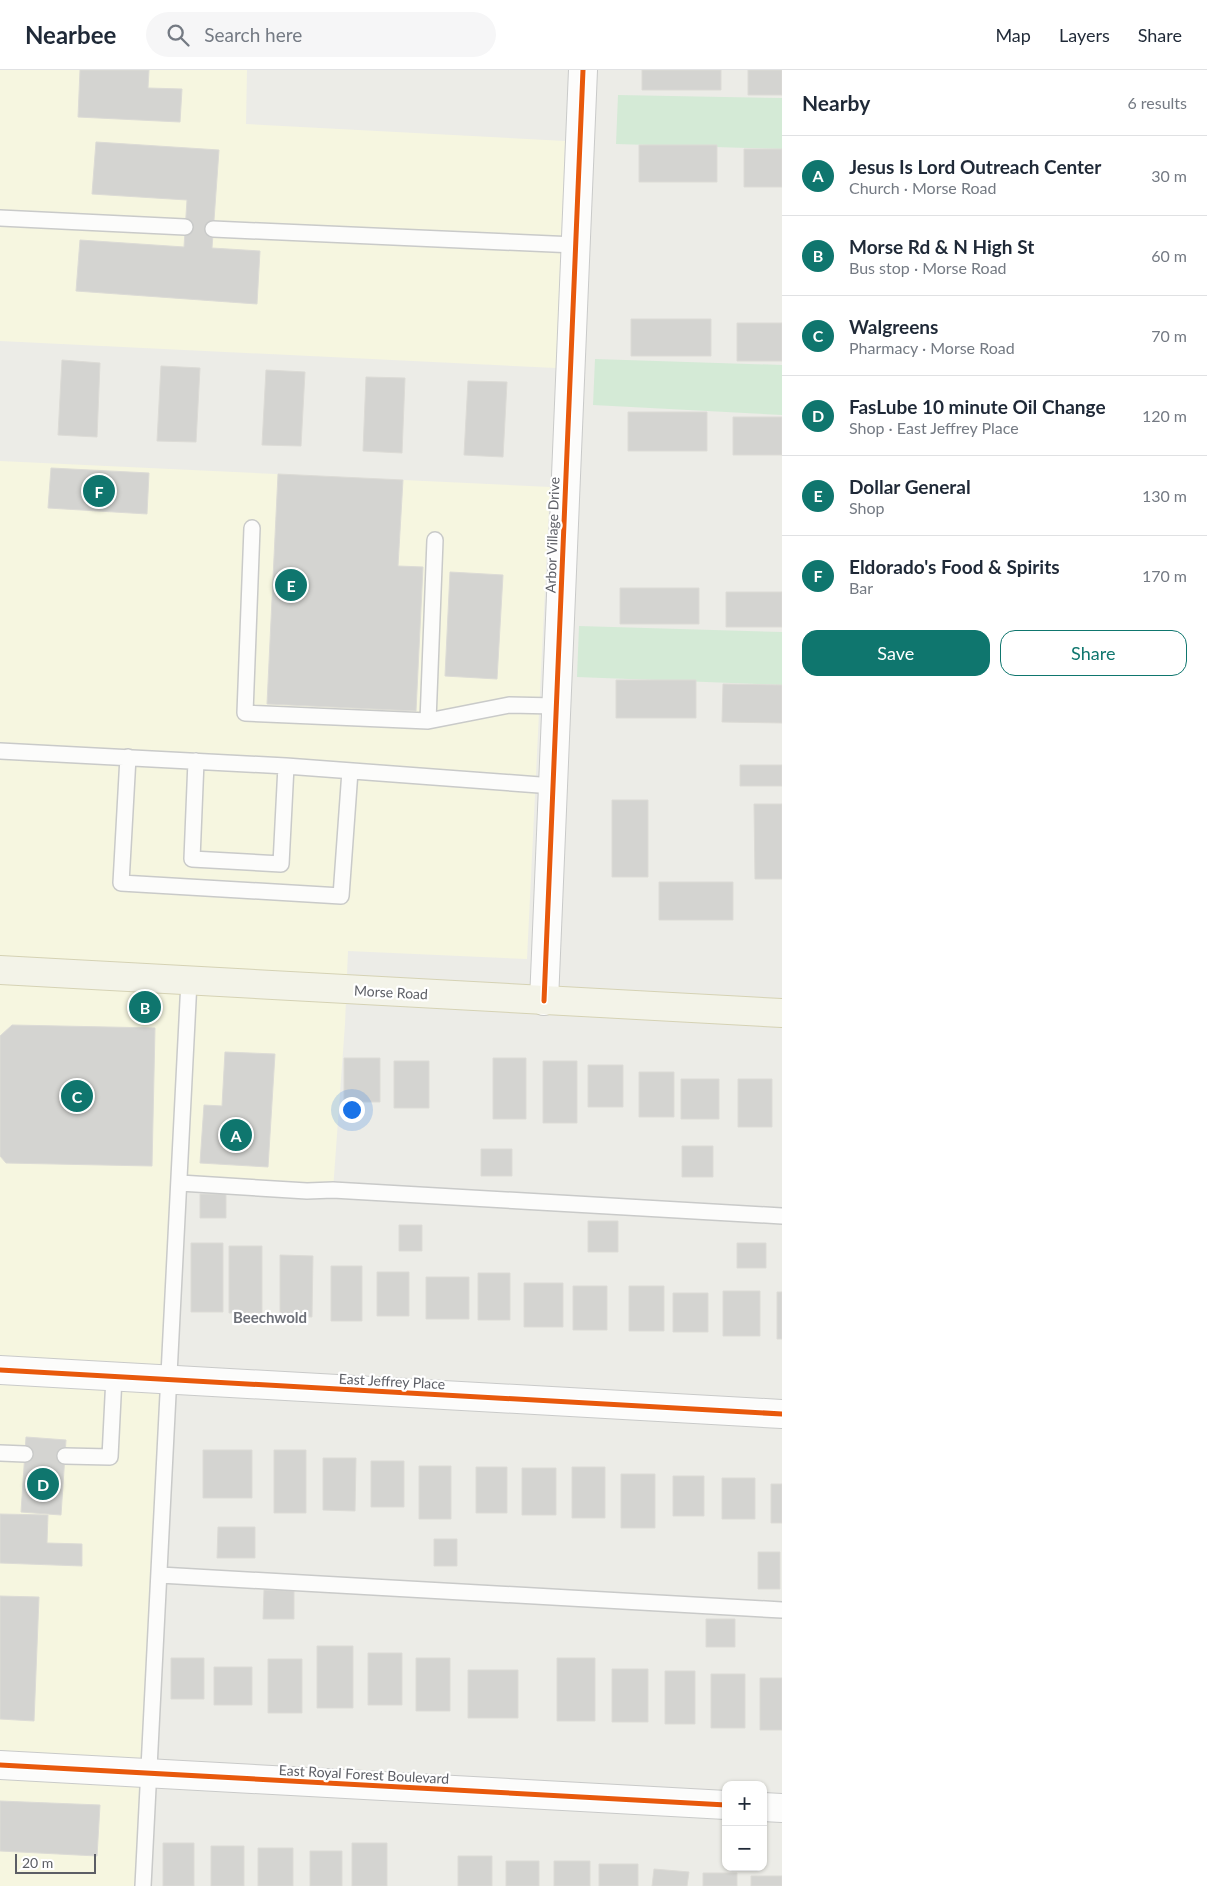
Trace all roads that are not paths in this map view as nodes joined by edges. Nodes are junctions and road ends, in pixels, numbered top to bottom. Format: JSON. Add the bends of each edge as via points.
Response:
{"nodes":[{"id":1,"x":583,"y":70,"type":"edge"},
{"id":2,"x":0,"y":218,"type":"edge"},
{"id":3,"x":185,"y":227,"type":"dead end"},
{"id":4,"x":213,"y":229,"type":"dead end"},
{"id":5,"x":575,"y":245,"type":"junction"},
{"id":6,"x":252,"y":528,"type":"dead end"},
{"id":7,"x":435,"y":540,"type":"dead end"},
{"id":8,"x":556,"y":706,"type":"junction"},
{"id":9,"x":428,"y":721,"type":"junction"},
{"id":10,"x":0,"y":751,"type":"edge"},
{"id":11,"x":128,"y":757,"type":"junction"},
{"id":12,"x":196,"y":761,"type":"junction"},
{"id":13,"x":286,"y":766,"type":"junction"},
{"id":14,"x":350,"y":771,"type":"junction"},
{"id":15,"x":553,"y":786,"type":"junction"},
{"id":16,"x":0,"y":970,"type":"edge"},
{"id":17,"x":189,"y":980,"type":"junction"},
{"id":18,"x":544,"y":1001,"type":"junction"},
{"id":19,"x":782,"y":1013,"type":"edge"},
{"id":20,"x":180,"y":1184,"type":"junction"},
{"id":21,"x":782,"y":1216,"type":"edge"},
{"id":22,"x":0,"y":1370,"type":"edge"},
{"id":23,"x":114,"y":1377,"type":"junction"},
{"id":24,"x":170,"y":1380,"type":"junction"},
{"id":25,"x":782,"y":1414,"type":"edge"},
{"id":26,"x":0,"y":1453,"type":"edge"},
{"id":27,"x":25,"y":1454,"type":"dead end"},
{"id":28,"x":65,"y":1456,"type":"dead end"},
{"id":29,"x":160,"y":1575,"type":"junction"},
{"id":30,"x":782,"y":1610,"type":"edge"},
{"id":31,"x":0,"y":1765,"type":"edge"},
{"id":32,"x":149,"y":1773,"type":"junction"},
{"id":33,"x":722,"y":1805,"type":"edge"},
{"id":34,"x":767,"y":1807,"type":"edge"},
{"id":35,"x":782,"y":1808,"type":"edge"},
{"id":36,"x":143,"y":1886,"type":"edge"}],
"edges":[{"from":1,"to":5,"type":"street","name":"Arbor Village Drive"},
{"from":2,"to":3,"type":"lane"},
{"from":4,"to":5,"type":"lane"},
{"from":5,"to":8,"type":"street","name":"Arbor Village Drive"},
{"from":6,"to":9,"type":"lane","via":[[245,714]]},
{"from":7,"to":9,"type":"lane"},
{"from":8,"to":9,"type":"lane","via":[[509,704]]},
{"from":8,"to":15,"type":"street","name":"Arbor Village Drive"},
{"from":10,"to":11,"type":"lane"},
{"from":11,"to":12,"type":"lane"},
{"from":11,"to":14,"type":"lane","via":[[121,883],[151,885],[341,896]]},
{"from":12,"to":13,"type":"lane"},
{"from":12,"to":13,"type":"lane","via":[[192,859],[281,864]]},
{"from":13,"to":14,"type":"lane"},
{"from":14,"to":15,"type":"lane"},
{"from":15,"to":18,"type":"street","name":"Arbor Village Drive"},
{"from":16,"to":17,"type":"main road","name":"Morse Road"},
{"from":17,"to":18,"type":"main road","name":"Morse Road"},
{"from":17,"to":20,"type":"lane"},
{"from":18,"to":19,"type":"main road","name":"Morse Road"},
{"from":20,"to":21,"type":"lane"},
{"from":20,"to":24,"type":"lane"},
{"from":22,"to":23,"type":"street","name":"East Jeffrey Place"},
{"from":23,"to":24,"type":"street","name":"East Jeffrey Place"},
{"from":23,"to":28,"type":"lane","via":[[110,1457]]},
{"from":24,"to":25,"type":"street","name":"East Jeffrey Place"},
{"from":24,"to":29,"type":"lane"},
{"from":26,"to":27,"type":"lane"},
{"from":29,"to":30,"type":"lane"},
{"from":29,"to":32,"type":"lane"},
{"from":31,"to":32,"type":"street","name":"East Royal Forest Boulevard"},
{"from":32,"to":33,"type":"street","name":"East Royal Forest Boulevard"},
{"from":32,"to":36,"type":"lane"},
{"from":34,"to":35,"type":"street"}]}
